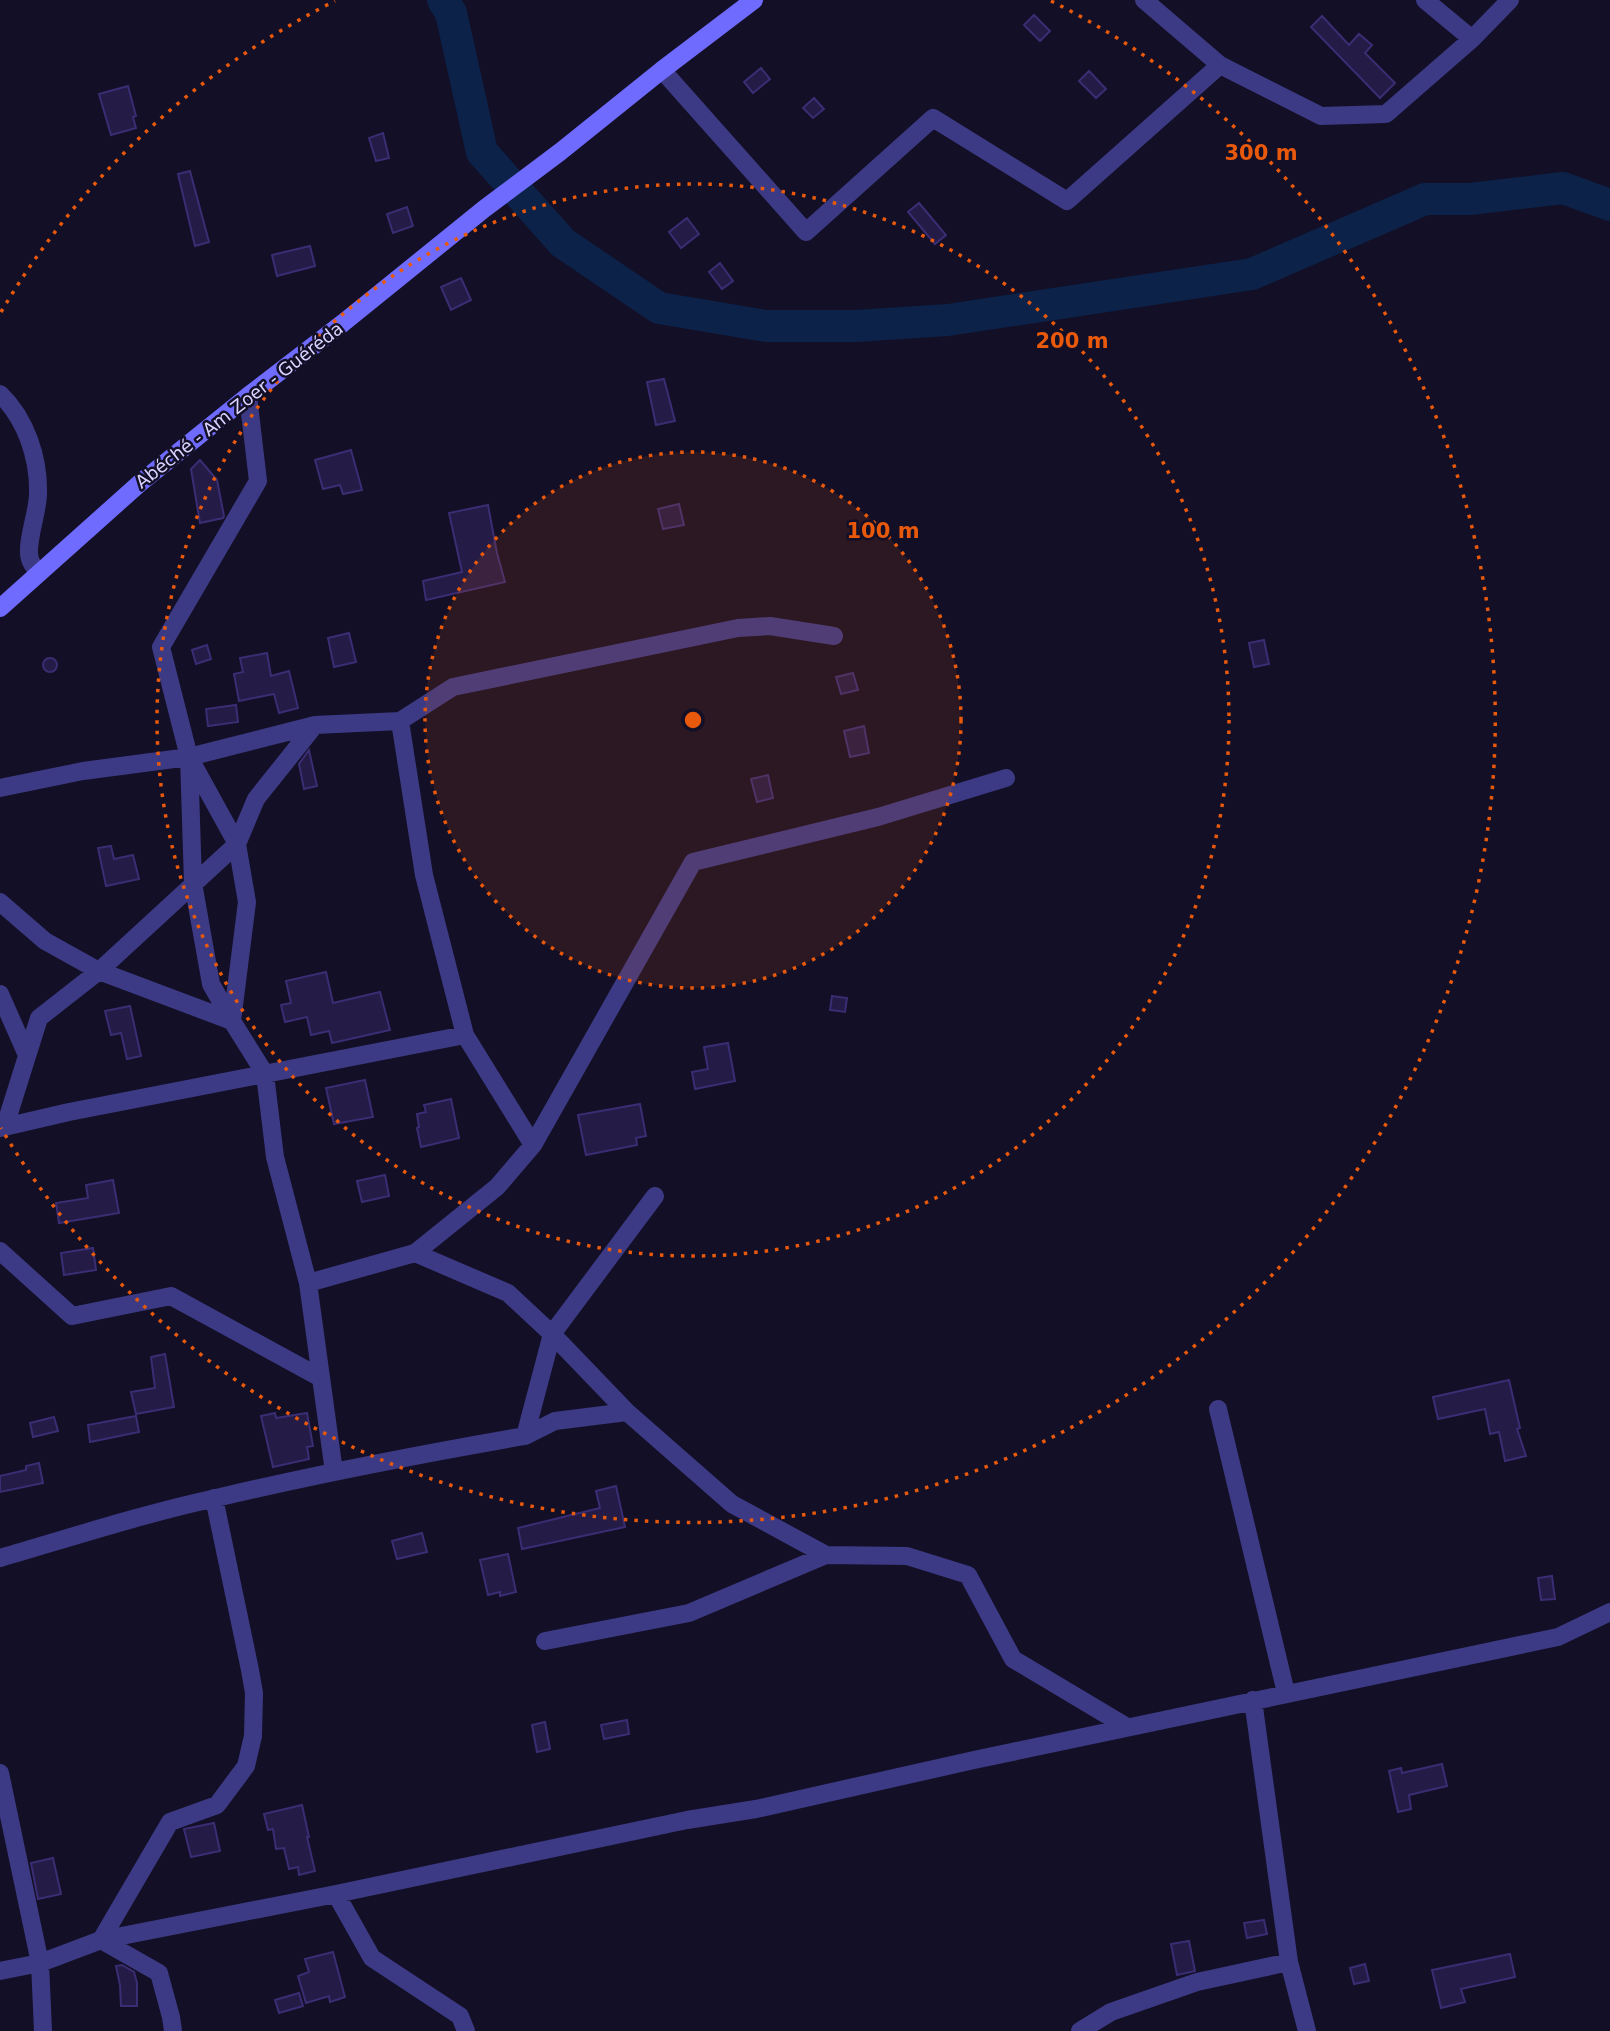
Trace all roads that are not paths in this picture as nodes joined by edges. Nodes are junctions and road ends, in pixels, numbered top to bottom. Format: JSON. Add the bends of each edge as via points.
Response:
{"nodes":[{"id":1,"x":754,"y":0,"type":"edge"},
{"id":2,"x":1144,"y":0,"type":"edge"},
{"id":3,"x":1424,"y":0,"type":"edge"},
{"id":4,"x":1510,"y":0,"type":"edge"},
{"id":5,"x":1472,"y":39,"type":"junction"},
{"id":6,"x":1220,"y":65,"type":"junction"},
{"id":7,"x":662,"y":70,"type":"junction"},
{"id":8,"x":0,"y":394,"type":"edge"},
{"id":9,"x":248,"y":396,"type":"junction"},
{"id":10,"x":38,"y":573,"type":"junction"},
{"id":11,"x":0,"y":608,"type":"edge"},
{"id":12,"x":834,"y":636,"type":"dead end"},
{"id":13,"x":400,"y":721,"type":"junction"},
{"id":14,"x":315,"y":725,"type":"junction"},
{"id":15,"x":189,"y":757,"type":"junction"},
{"id":16,"x":1006,"y":778,"type":"dead end"},
{"id":17,"x":0,"y":788,"type":"edge"},
{"id":18,"x":237,"y":844,"type":"junction"},
{"id":19,"x":193,"y":883,"type":"junction"},
{"id":20,"x":0,"y":902,"type":"edge"},
{"id":21,"x":99,"y":971,"type":"junction"},
{"id":22,"x":0,"y":995,"type":"edge"},
{"id":23,"x":232,"y":1021,"type":"junction"},
{"id":24,"x":465,"y":1035,"type":"junction"},
{"id":25,"x":27,"y":1055,"type":"junction"},
{"id":26,"x":265,"y":1074,"type":"junction"},
{"id":27,"x":2,"y":1127,"type":"edge"},
{"id":28,"x":533,"y":1145,"type":"junction"},
{"id":29,"x":656,"y":1196,"type":"dead end"},
{"id":30,"x":0,"y":1251,"type":"edge"},
{"id":31,"x":415,"y":1253,"type":"junction"},
{"id":32,"x":308,"y":1283,"type":"junction"},
{"id":33,"x":552,"y":1334,"type":"junction"},
{"id":34,"x":321,"y":1378,"type":"junction"},
{"id":35,"x":1218,"y":1409,"type":"dead end"},
{"id":36,"x":627,"y":1412,"type":"junction"},
{"id":37,"x":525,"y":1436,"type":"junction"},
{"id":38,"x":334,"y":1472,"type":"junction"},
{"id":39,"x":214,"y":1498,"type":"junction"},
{"id":40,"x":826,"y":1555,"type":"junction"},
{"id":41,"x":0,"y":1558,"type":"edge"},
{"id":42,"x":1610,"y":1612,"type":"edge"},
{"id":43,"x":545,"y":1641,"type":"dead end"},
{"id":44,"x":1286,"y":1693,"type":"junction"},
{"id":45,"x":1253,"y":1700,"type":"junction"},
{"id":46,"x":1127,"y":1727,"type":"junction"},
{"id":47,"x":0,"y":1773,"type":"edge"},
{"id":48,"x":336,"y":1894,"type":"junction"},
{"id":49,"x":101,"y":1940,"type":"junction"},
{"id":50,"x":1289,"y":1962,"type":"junction"},
{"id":51,"x":40,"y":1963,"type":"junction"},
{"id":52,"x":0,"y":1971,"type":"edge"},
{"id":53,"x":43,"y":2031,"type":"edge"},
{"id":54,"x":173,"y":2031,"type":"edge"},
{"id":55,"x":466,"y":2031,"type":"edge"},
{"id":56,"x":1080,"y":2031,"type":"edge"},
{"id":57,"x":1307,"y":2031,"type":"edge"}],
"edges":[{"from":1,"to":7,"type":"main road"},
{"from":2,"to":6,"type":"street"},
{"from":3,"to":5,"type":"street"},
{"from":4,"to":5,"type":"street"},
{"from":5,"to":6,"type":"street","via":[[1387,114],[1321,116]]},
{"from":6,"to":7,"type":"street","via":[[1067,201],[933,118],[806,232]]},
{"from":7,"to":9,"type":"main road","name":"Abéché - Am Zoer - Guéréda"},
{"from":8,"to":10,"type":"street","via":[[16,412],[32,449],[38,494],[29,549]]},
{"from":9,"to":10,"type":"main road","name":"Abéché - Am Zoer - Guéréda"},
{"from":9,"to":15,"type":"street","via":[[258,481],[161,647]]},
{"from":10,"to":11,"type":"main road","name":"Abéché - Am Zoer - Guéréda"},
{"from":12,"to":13,"type":"street","via":[[770,626],[738,628],[453,687]]},
{"from":13,"to":14,"type":"street"},
{"from":13,"to":24,"type":"street","via":[[424,875]]},
{"from":14,"to":15,"type":"street"},
{"from":14,"to":18,"type":"street","via":[[256,799]]},
{"from":15,"to":17,"type":"street"},
{"from":15,"to":18,"type":"street"},
{"from":15,"to":19,"type":"street"},
{"from":16,"to":28,"type":"street","via":[[878,817],[693,862]]},
{"from":18,"to":19,"type":"street"},
{"from":18,"to":23,"type":"street","via":[[247,902]]},
{"from":19,"to":21,"type":"street"},
{"from":19,"to":23,"type":"street","via":[[211,985]]},
{"from":20,"to":21,"type":"street","via":[[45,941]]},
{"from":21,"to":23,"type":"street"},
{"from":21,"to":25,"type":"street","via":[[39,1018]]},
{"from":22,"to":25,"type":"street"},
{"from":23,"to":26,"type":"street"},
{"from":24,"to":26,"type":"street"},
{"from":24,"to":28,"type":"street"},
{"from":25,"to":27,"type":"street"},
{"from":26,"to":27,"type":"street"},
{"from":26,"to":32,"type":"street","via":[[275,1157]]},
{"from":28,"to":31,"type":"street","via":[[496,1187]]},
{"from":29,"to":33,"type":"street"},
{"from":30,"to":34,"type":"street","via":[[72,1316],[171,1296]]},
{"from":31,"to":32,"type":"street"},
{"from":31,"to":33,"type":"street","via":[[508,1293]]},
{"from":32,"to":34,"type":"street"},
{"from":33,"to":36,"type":"street"},
{"from":33,"to":37,"type":"street"},
{"from":34,"to":38,"type":"street"},
{"from":35,"to":44,"type":"street"},
{"from":36,"to":37,"type":"street","via":[[555,1421]]},
{"from":36,"to":40,"type":"street","via":[[732,1504]]},
{"from":37,"to":38,"type":"street"},
{"from":38,"to":39,"type":"street"},
{"from":39,"to":41,"type":"street"},
{"from":39,"to":49,"type":"street","via":[[254,1693],[253,1736],[246,1766],[217,1805],[170,1822]]},
{"from":40,"to":43,"type":"street","via":[[689,1613]]},
{"from":40,"to":46,"type":"street","via":[[907,1556],[968,1575],[1013,1659]]},
{"from":42,"to":44,"type":"street","via":[[1558,1637]]},
{"from":44,"to":45,"type":"street"},
{"from":45,"to":46,"type":"street"},
{"from":45,"to":50,"type":"street"},
{"from":46,"to":48,"type":"street","via":[[756,1809]]},
{"from":47,"to":51,"type":"street"},
{"from":48,"to":49,"type":"street"},
{"from":48,"to":55,"type":"street","via":[[372,1958],[460,2015]]},
{"from":49,"to":51,"type":"street"},
{"from":49,"to":54,"type":"street","via":[[159,1973]]},
{"from":50,"to":56,"type":"street","via":[[1197,1982],[1111,2012]]},
{"from":50,"to":57,"type":"street"},
{"from":51,"to":52,"type":"street"},
{"from":51,"to":53,"type":"street"}]}
